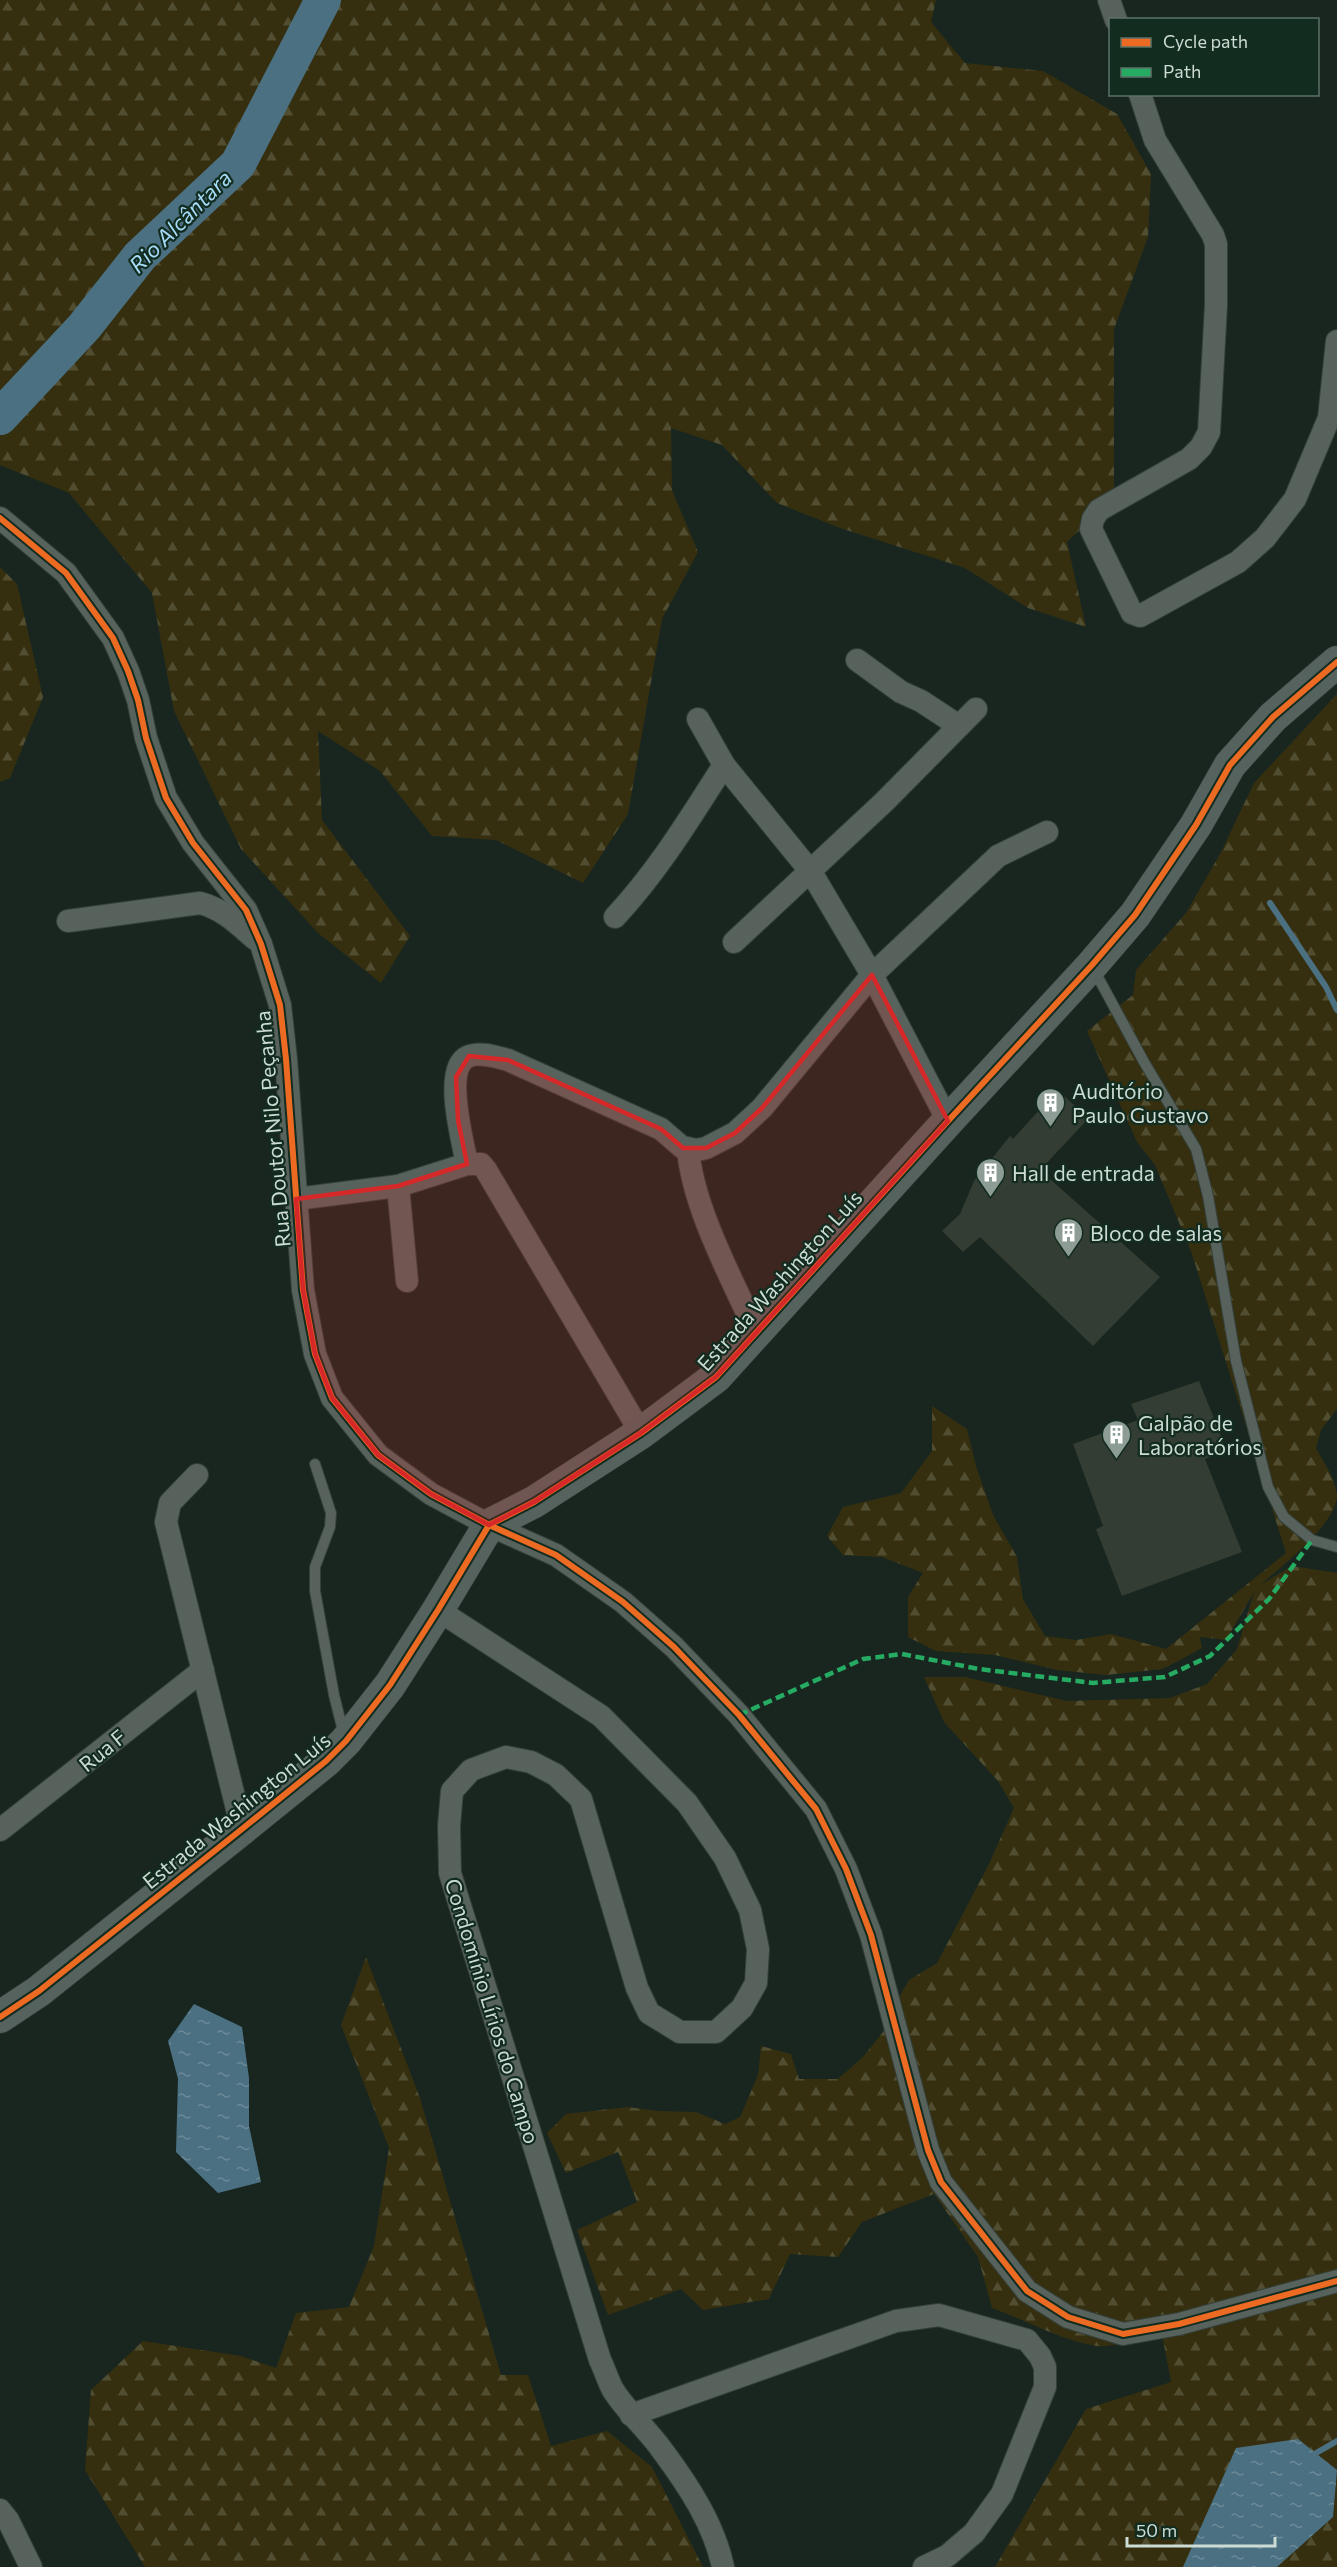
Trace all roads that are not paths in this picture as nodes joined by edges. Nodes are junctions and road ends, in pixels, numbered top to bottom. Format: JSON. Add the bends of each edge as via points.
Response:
{"nodes":[{"id":1,"x":1109,"y":0,"type":"edge"},
{"id":2,"x":1115,"y":18,"type":"edge"},
{"id":3,"x":1141,"y":96,"type":"edge"},
{"id":4,"x":1337,"y":341,"type":"edge"},
{"id":5,"x":0,"y":518,"type":"edge"},
{"id":6,"x":857,"y":660,"type":"dead end"},
{"id":7,"x":1337,"y":662,"type":"edge"},
{"id":8,"x":976,"y":709,"type":"dead end"},
{"id":9,"x":698,"y":719,"type":"dead end"},
{"id":10,"x":959,"y":726,"type":"junction"},
{"id":11,"x":724,"y":765,"type":"junction"},
{"id":12,"x":1047,"y":832,"type":"dead end"},
{"id":13,"x":811,"y":872,"type":"junction"},
{"id":14,"x":615,"y":916,"type":"dead end"},
{"id":15,"x":68,"y":921,"type":"dead end"},
{"id":16,"x":734,"y":942,"type":"dead end"},
{"id":17,"x":261,"y":944,"type":"junction"},
{"id":18,"x":1092,"y":965,"type":"junction"},
{"id":19,"x":872,"y":975,"type":"junction"},
{"id":20,"x":948,"y":1120,"type":"junction"},
{"id":21,"x":688,"y":1148,"type":"junction"},
{"id":22,"x":467,"y":1164,"type":"junction"},
{"id":23,"x":398,"y":1186,"type":"junction"},
{"id":24,"x":296,"y":1199,"type":"junction"},
{"id":25,"x":408,"y":1281,"type":"dead end"},
{"id":26,"x":756,"y":1332,"type":"junction"},
{"id":27,"x":641,"y":1434,"type":"junction"},
{"id":28,"x":315,"y":1464,"type":"dead end"},
{"id":29,"x":196,"y":1475,"type":"dead end"},
{"id":30,"x":489,"y":1525,"type":"junction"},
{"id":31,"x":1337,"y":1547,"type":"edge"},
{"id":32,"x":438,"y":1610,"type":"junction"},
{"id":33,"x":203,"y":1670,"type":"junction"},
{"id":34,"x":346,"y":1741,"type":"junction"},
{"id":35,"x":242,"y":1829,"type":"junction"},
{"id":36,"x":0,"y":1830,"type":"edge"},
{"id":37,"x":0,"y":2018,"type":"edge"},
{"id":38,"x":1337,"y":2281,"type":"edge"},
{"id":39,"x":631,"y":2415,"type":"junction"},
{"id":40,"x":0,"y":2510,"type":"edge"},
{"id":41,"x":31,"y":2567,"type":"edge"},
{"id":42,"x":723,"y":2567,"type":"edge"},
{"id":43,"x":924,"y":2567,"type":"edge"}],
"edges":[{"from":1,"to":2,"type":"street"},
{"from":3,"to":4,"type":"street","via":[[1155,140],[1213,235],[1216,305],[1209,432],[1201,447],[1190,459],[1099,510],[1093,519],[1091,530],[1132,613],[1140,616],[1238,562],[1265,538],[1295,499],[1329,418]]},
{"from":5,"to":17,"type":"street","name":"Rua Doutor Nilo Peçanha","via":[[66,573],[113,638],[135,690],[166,798],[193,843],[246,910]]},
{"from":6,"to":10,"type":"street","via":[[892,687]]},
{"from":7,"to":18,"type":"street","name":"Estrada Washington Luís","via":[[1273,717],[1230,765],[1196,825],[1135,915]]},
{"from":8,"to":10,"type":"street"},
{"from":9,"to":11,"type":"street"},
{"from":10,"to":13,"type":"street"},
{"from":11,"to":13,"type":"street"},
{"from":11,"to":14,"type":"street","via":[[654,871]]},
{"from":12,"to":19,"type":"street","via":[[998,856]]},
{"from":13,"to":16,"type":"street"},
{"from":13,"to":19,"type":"street"},
{"from":15,"to":17,"type":"street","via":[[200,903],[232,918]]},
{"from":17,"to":24,"type":"street","name":"Rua Doutor Nilo Peçanha","via":[[280,1005]]},
{"from":18,"to":20,"type":"street","name":"Estrada Washington Luís"},
{"from":18,"to":31,"type":"lane","via":[[1196,1149],[1208,1196],[1236,1361],[1268,1487],[1284,1517],[1312,1540]]},
{"from":19,"to":20,"type":"street"},
{"from":19,"to":21,"type":"street","via":[[762,1108],[735,1133],[706,1148]]},
{"from":20,"to":26,"type":"street","name":"Estrada Washington Luís"},
{"from":21,"to":22,"type":"street","via":[[661,1129],[508,1060],[478,1055],[461,1062],[456,1077],[458,1120]]},
{"from":21,"to":26,"type":"street","via":[[695,1189]]},
{"from":22,"to":23,"type":"street"},
{"from":22,"to":27,"type":"street","via":[[481,1164],[486,1170]]},
{"from":23,"to":24,"type":"street"},
{"from":23,"to":25,"type":"street"},
{"from":24,"to":30,"type":"street","name":"Rua Doutor Nilo Peçanha","via":[[303,1290],[315,1354],[332,1398],[378,1455],[432,1494]]},
{"from":26,"to":27,"type":"street","name":"Estrada Washington Luís","via":[[716,1377]]},
{"from":27,"to":30,"type":"street","name":"Estrada Washington Luís","via":[[534,1502]]},
{"from":28,"to":34,"type":"lane","via":[[331,1513],[330,1527],[315,1567],[315,1591]]},
{"from":29,"to":33,"type":"street","via":[[170,1503],[166,1522]]},
{"from":30,"to":32,"type":"street","name":"Estrada Washington Luís"},
{"from":30,"to":38,"type":"street","name":"Rua Doutor Nilo Peçanha","via":[[556,1555],[623,1602],[674,1647],[739,1715],[816,1809],[846,1869],[871,1935],[928,2150],[941,2182],[1027,2291],[1068,2317],[1123,2334],[1179,2324]]},
{"from":32,"to":34,"type":"street","name":"Estrada Washington Luís","via":[[390,1685]]},
{"from":32,"to":39,"type":"street","name":"Condomínio Lírios do Campo","via":[[601,1716],[687,1803],[725,1858],[750,1910],[758,1949],[756,1983],[742,2008],[716,2032],[680,2032],[649,2013],[637,1988],[581,1799],[556,1775],[531,1762],[506,1757],[471,1770],[452,1791],[448,1826],[450,1873],[600,2360],[612,2388]]},
{"from":33,"to":35,"type":"street"},
{"from":33,"to":36,"type":"street","name":"Rua F"},
{"from":34,"to":35,"type":"street","name":"Estrada Washington Luís"},
{"from":35,"to":37,"type":"street","name":"Estrada Washington Luís"},
{"from":39,"to":42,"type":"street","name":"Condomínio Lírios do Campo","via":[[662,2449],[698,2503],[720,2550]]},
{"from":39,"to":43,"type":"street","via":[[919,2316],[939,2314],[1027,2340],[1045,2367],[1045,2387],[1002,2494],[974,2533],[947,2556]]},
{"from":40,"to":41,"type":"street"}]}
